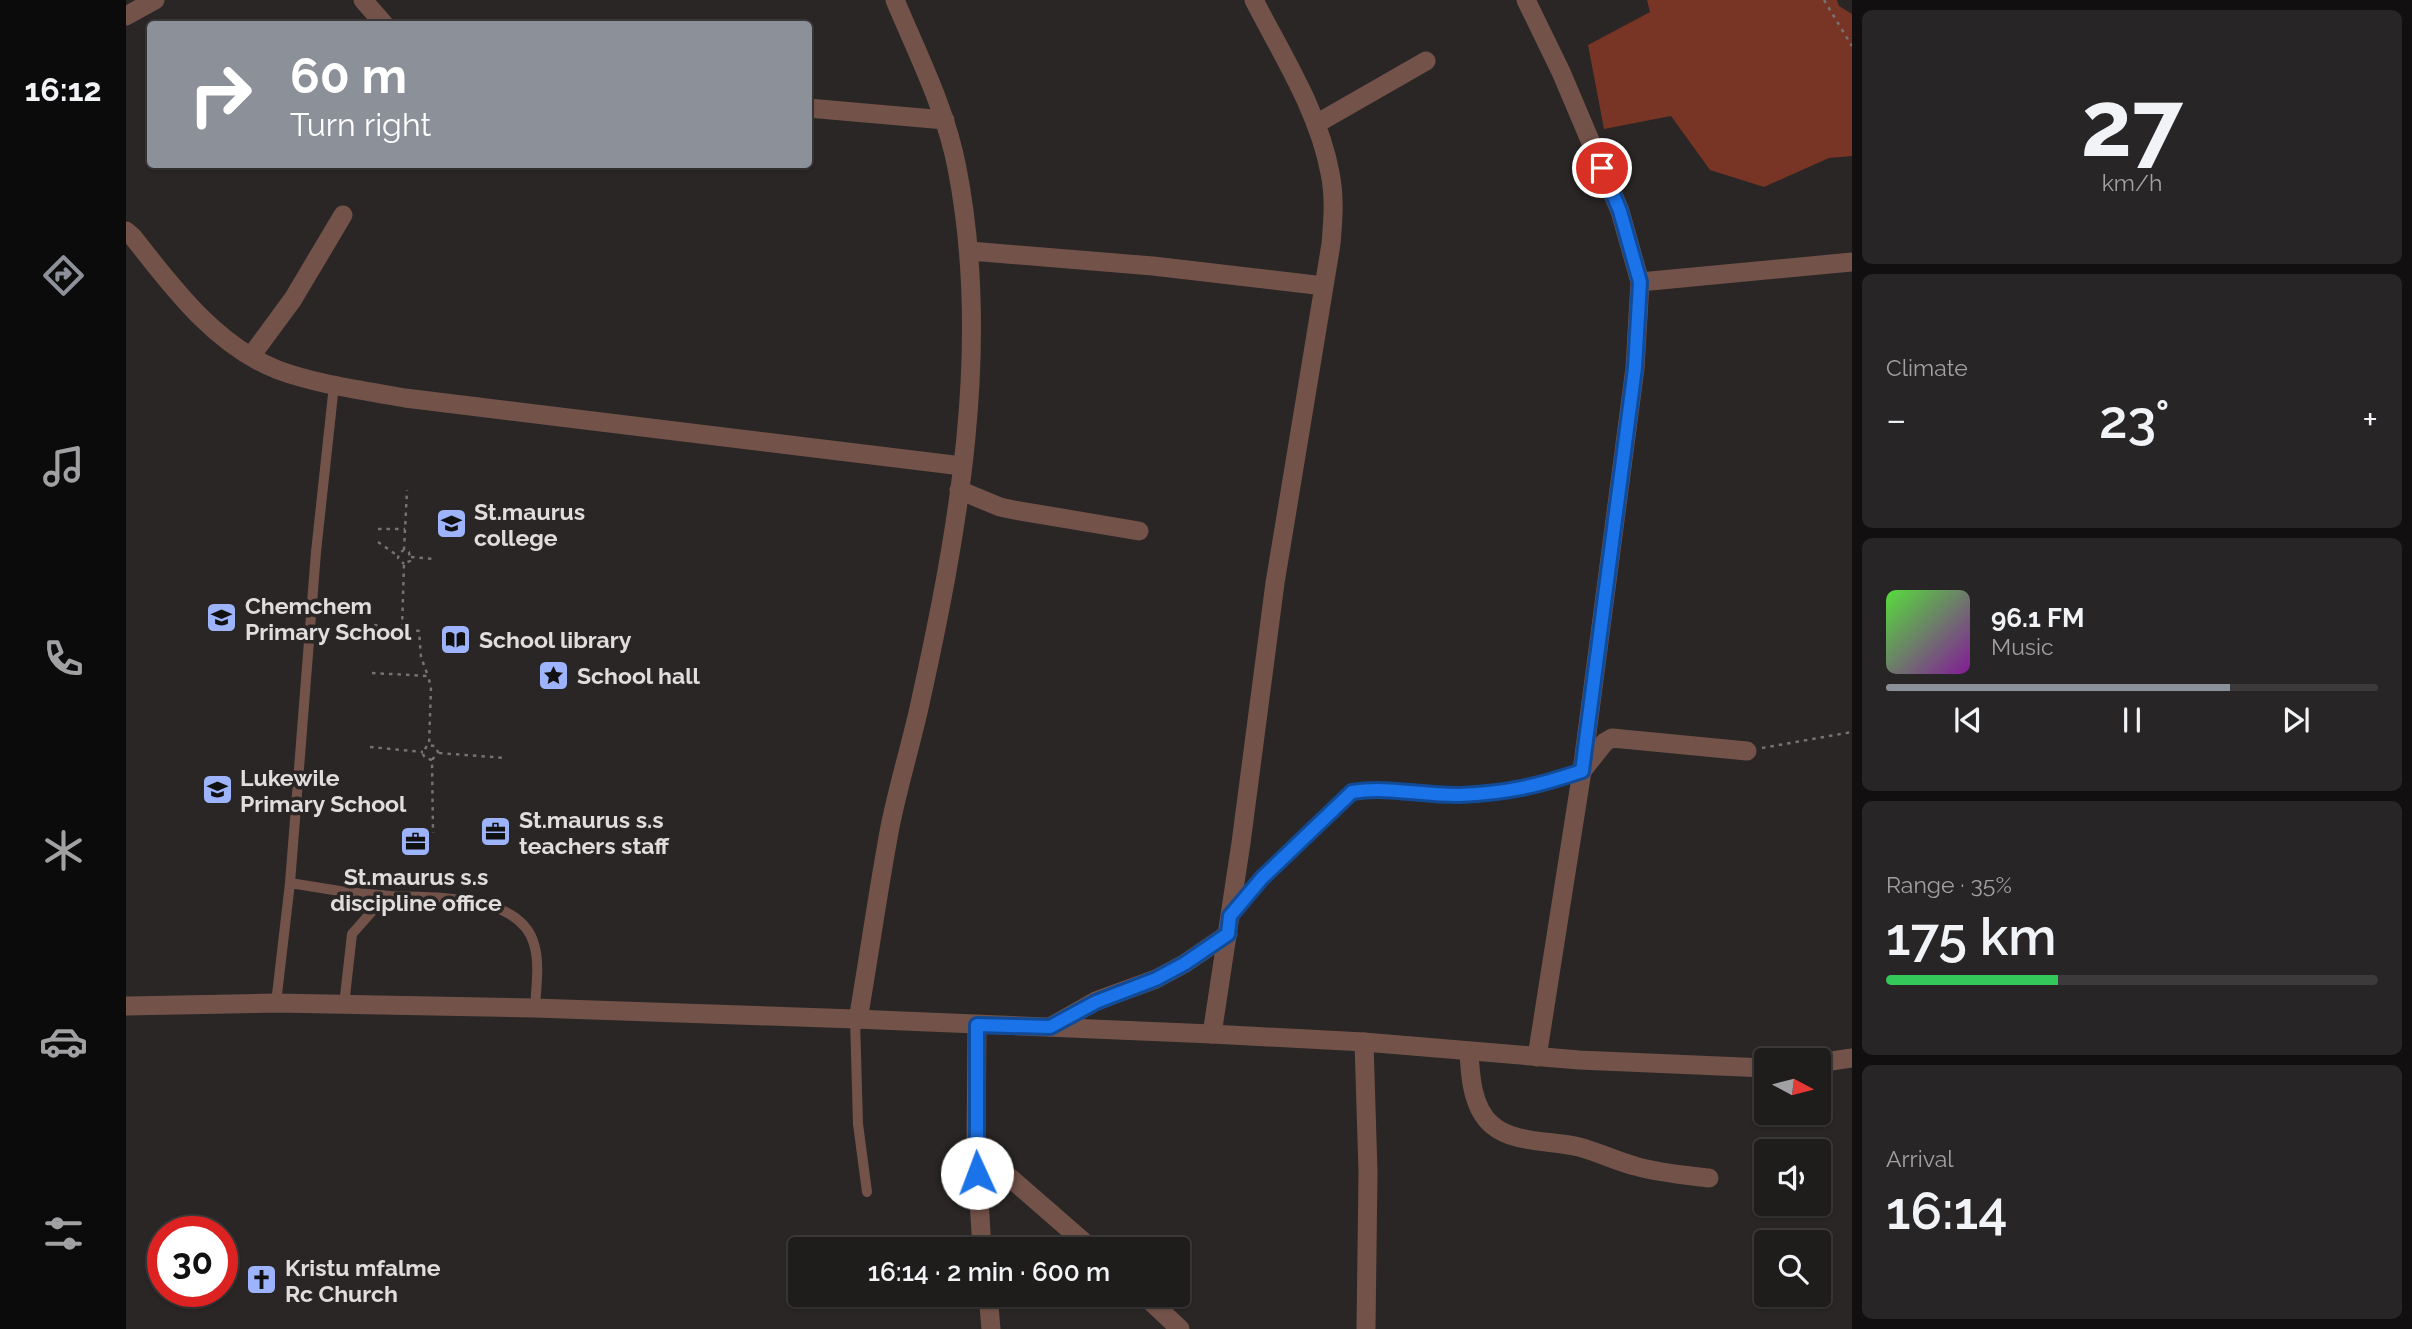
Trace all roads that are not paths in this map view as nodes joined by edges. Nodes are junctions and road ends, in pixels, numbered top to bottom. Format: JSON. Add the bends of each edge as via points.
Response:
{"nodes":[{"id":1,"x":155,"y":0,"type":"edge"},
{"id":2,"x":363,"y":0,"type":"edge"},
{"id":3,"x":895,"y":0,"type":"edge"},
{"id":4,"x":1254,"y":0,"type":"edge"},
{"id":5,"x":1526,"y":0,"type":"edge"},
{"id":6,"x":126,"y":16,"type":"edge"},
{"id":7,"x":381,"y":21,"type":"edge"},
{"id":8,"x":1426,"y":61,"type":"dead end"},
{"id":9,"x":812,"y":108,"type":"edge"},
{"id":10,"x":945,"y":120,"type":"junction"},
{"id":11,"x":1316,"y":124,"type":"junction"},
{"id":12,"x":343,"y":215,"type":"dead end"},
{"id":13,"x":126,"y":231,"type":"edge"},
{"id":14,"x":970,"y":251,"type":"junction"},
{"id":15,"x":1852,"y":262,"type":"edge"},
{"id":16,"x":1640,"y":282,"type":"junction"},
{"id":17,"x":1324,"y":286,"type":"junction"},
{"id":18,"x":251,"y":356,"type":"junction"},
{"id":19,"x":334,"y":385,"type":"junction"},
{"id":20,"x":962,"y":466,"type":"junction"},
{"id":21,"x":959,"y":490,"type":"junction"},
{"id":22,"x":1139,"y":531,"type":"dead end"},
{"id":23,"x":1747,"y":751,"type":"road end"},
{"id":24,"x":1582,"y":771,"type":"junction"},
{"id":25,"x":290,"y":883,"type":"junction"},
{"id":26,"x":391,"y":895,"type":"junction"},
{"id":27,"x":1229,"y":925,"type":"junction"},
{"id":28,"x":276,"y":1003,"type":"junction"},
{"id":29,"x":344,"y":1005,"type":"junction"},
{"id":30,"x":126,"y":1006,"type":"edge"},
{"id":31,"x":535,"y":1008,"type":"junction"},
{"id":32,"x":857,"y":1020,"type":"junction"},
{"id":33,"x":977,"y":1025,"type":"junction"},
{"id":34,"x":1050,"y":1027,"type":"junction"},
{"id":35,"x":1212,"y":1034,"type":"junction"},
{"id":36,"x":1364,"y":1042,"type":"junction"},
{"id":37,"x":1469,"y":1051,"type":"junction"},
{"id":38,"x":1537,"y":1057,"type":"junction"},
{"id":39,"x":1852,"y":1058,"type":"edge"},
{"id":40,"x":1831,"y":1061,"type":"edge"},
{"id":41,"x":1754,"y":1067,"type":"edge"},
{"id":42,"x":976,"y":1148,"type":"junction"},
{"id":43,"x":1709,"y":1178,"type":"dead end"},
{"id":44,"x":867,"y":1192,"type":"dead end"},
{"id":45,"x":981,"y":1237,"type":"edge"},
{"id":46,"x":1078,"y":1237,"type":"edge"},
{"id":47,"x":989,"y":1307,"type":"edge"},
{"id":48,"x":1157,"y":1307,"type":"edge"},
{"id":49,"x":991,"y":1329,"type":"edge"},
{"id":50,"x":1180,"y":1329,"type":"edge"},
{"id":51,"x":1366,"y":1329,"type":"edge"}],
"edges":[{"from":1,"to":6,"type":"street"},
{"from":2,"to":7,"type":"street"},
{"from":3,"to":10,"type":"street"},
{"from":4,"to":11,"type":"street"},
{"from":5,"to":16,"type":"street","via":[[1562,72],[1620,211]]},
{"from":8,"to":11,"type":"street"},
{"from":9,"to":10,"type":"street"},
{"from":10,"to":14,"type":"street"},
{"from":11,"to":17,"type":"street","via":[[1333,191]]},
{"from":12,"to":18,"type":"street","via":[[293,299]]},
{"from":13,"to":18,"type":"street","via":[[185,303]]},
{"from":14,"to":17,"type":"street"},
{"from":14,"to":20,"type":"street","via":[[972,334]]},
{"from":15,"to":16,"type":"street"},
{"from":16,"to":24,"type":"street","via":[[1635,368]]},
{"from":17,"to":27,"type":"street","via":[[1275,583]]},
{"from":18,"to":19,"type":"street","via":[[278,370]]},
{"from":19,"to":20,"type":"street","via":[[405,398]]},
{"from":19,"to":25,"type":"lane","via":[[304,680]]},
{"from":20,"to":21,"type":"street"},
{"from":21,"to":22,"type":"street","via":[[1014,510]]},
{"from":21,"to":32,"type":"street","via":[[951,551],[891,825]]},
{"from":23,"to":24,"type":"street","via":[[1612,738]]},
{"from":24,"to":27,"type":"lane","via":[[1535,787],[1497,793],[1352,792],[1262,878]]},
{"from":24,"to":38,"type":"street"},
{"from":25,"to":26,"type":"lane"},
{"from":25,"to":28,"type":"lane"},
{"from":26,"to":29,"type":"lane","via":[[352,934]]},
{"from":26,"to":31,"type":"lane","via":[[467,901],[512,915],[529,929],[535,946]]},
{"from":27,"to":34,"type":"street","via":[[1184,964]]},
{"from":27,"to":35,"type":"street"},
{"from":28,"to":29,"type":"street"},
{"from":28,"to":30,"type":"street"},
{"from":29,"to":31,"type":"street"},
{"from":31,"to":32,"type":"street"},
{"from":32,"to":33,"type":"street"},
{"from":32,"to":44,"type":"lane","via":[[858,1124]]},
{"from":33,"to":34,"type":"street"},
{"from":33,"to":42,"type":"street"},
{"from":34,"to":35,"type":"street"},
{"from":35,"to":36,"type":"street"},
{"from":36,"to":37,"type":"street"},
{"from":36,"to":51,"type":"street"},
{"from":37,"to":38,"type":"street"},
{"from":37,"to":43,"type":"street","via":[[1471,1082],[1479,1106],[1490,1124],[1505,1134],[1578,1146],[1663,1173]]},
{"from":38,"to":41,"type":"street"},
{"from":39,"to":40,"type":"street"},
{"from":42,"to":45,"type":"street"},
{"from":42,"to":46,"type":"street"},
{"from":47,"to":49,"type":"street"},
{"from":48,"to":50,"type":"street"}]}
